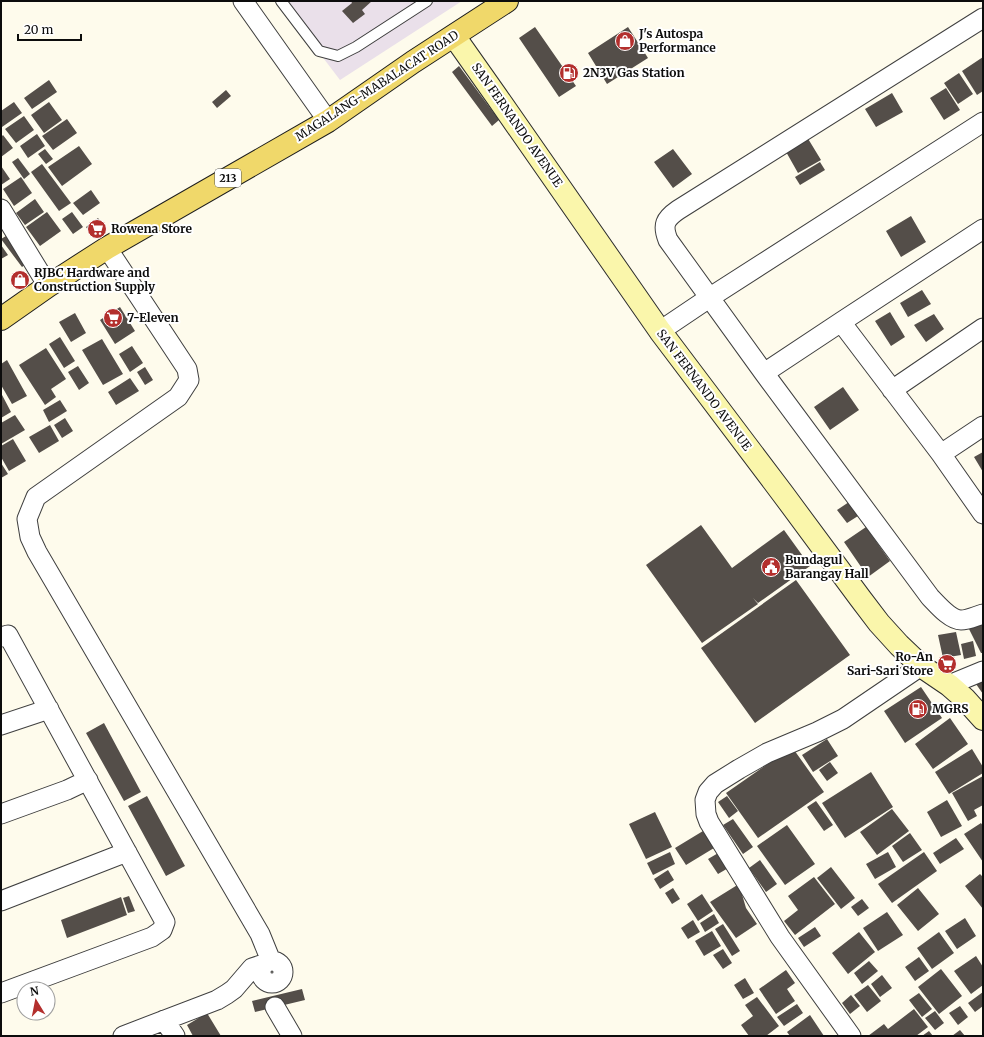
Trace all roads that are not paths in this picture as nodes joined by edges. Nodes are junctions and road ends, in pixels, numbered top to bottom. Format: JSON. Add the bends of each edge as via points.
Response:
{"nodes":[{"id":1,"x":243,"y":1,"type":"edge"},
{"id":2,"x":281,"y":1,"type":"edge"},
{"id":3,"x":427,"y":1,"type":"edge"},
{"id":4,"x":507,"y":1,"type":"edge"},
{"id":5,"x":983,"y":18,"type":"edge"},
{"id":6,"x":454,"y":36,"type":"junction"},
{"id":7,"x":328,"y":121,"type":"junction"},
{"id":8,"x":983,"y":122,"type":"edge"},
{"id":9,"x":1,"y":209,"type":"edge"},
{"id":10,"x":983,"y":229,"type":"edge"},
{"id":11,"x":107,"y":248,"type":"junction"},
{"id":12,"x":48,"y":286,"type":"junction"},
{"id":13,"x":709,"y":298,"type":"junction"},
{"id":14,"x":1,"y":319,"type":"edge"},
{"id":15,"x":841,"y":322,"type":"junction"},
{"id":16,"x":983,"y":328,"type":"edge"},
{"id":17,"x":660,"y":331,"type":"junction"},
{"id":18,"x":764,"y":373,"type":"junction"},
{"id":19,"x":892,"y":390,"type":"junction"},
{"id":20,"x":983,"y":426,"type":"edge"},
{"id":21,"x":940,"y":454,"type":"junction"},
{"id":22,"x":983,"y":514,"type":"edge"},
{"id":23,"x":983,"y":614,"type":"edge"},
{"id":24,"x":3,"y":632,"type":"edge"},
{"id":25,"x":920,"y":666,"type":"junction"},
{"id":26,"x":983,"y":671,"type":"edge"},
{"id":27,"x":948,"y":685,"type":"junction"},
{"id":28,"x":49,"y":709,"type":"junction"},
{"id":29,"x":983,"y":719,"type":"edge"},
{"id":30,"x":1,"y":725,"type":"edge"},
{"id":31,"x":88,"y":780,"type":"junction"},
{"id":32,"x":1,"y":814,"type":"edge"},
{"id":33,"x":127,"y":852,"type":"junction"},
{"id":34,"x":1,"y":901,"type":"edge"},
{"id":35,"x":267,"y":962,"type":"junction"},
{"id":36,"x":1,"y":993,"type":"edge"},
{"id":37,"x":164,"y":1020,"type":"junction"},
{"id":38,"x":123,"y":1036,"type":"edge"},
{"id":39,"x":175,"y":1036,"type":"edge"},
{"id":40,"x":292,"y":1036,"type":"edge"},
{"id":41,"x":851,"y":1036,"type":"edge"}],
"edges":[{"from":1,"to":7,"type":"street"},
{"from":2,"to":3,"type":"lane","via":[[319,51],[338,56]]},
{"from":4,"to":6,"type":"main road","name":"MAGALANG-MABALACAT ROAD","number":"213"},
{"from":5,"to":13,"type":"street","via":[[672,214],[665,224],[665,234]]},
{"from":6,"to":7,"type":"main road","name":"MAGALANG-MABALACAT ROAD","number":"213"},
{"from":6,"to":17,"type":"main road","name":"SAN FERNANDO AVENUE"},
{"from":7,"to":11,"type":"main road","name":"MAGALANG-MABALACAT ROAD","number":"213"},
{"from":8,"to":13,"type":"street"},
{"from":9,"to":12,"type":"street"},
{"from":10,"to":15,"type":"street"},
{"from":11,"to":12,"type":"main road","name":"MAGALANG-MABALACAT ROAD","number":"213"},
{"from":11,"to":35,"type":"street","via":[[187,369],[189,380],[178,397],[36,497],[27,519],[30,537],[260,934]]},
{"from":12,"to":14,"type":"main road","name":"MAGALANG-MABALACAT ROAD","number":"213"},
{"from":13,"to":17,"type":"street"},
{"from":13,"to":18,"type":"street"},
{"from":15,"to":18,"type":"street"},
{"from":15,"to":19,"type":"street"},
{"from":16,"to":19,"type":"street"},
{"from":17,"to":25,"type":"main road","name":"SAN FERNANDO AVENUE","via":[[837,568],[879,622]]},
{"from":18,"to":23,"type":"street","via":[[936,604],[956,620]]},
{"from":19,"to":21,"type":"street"},
{"from":20,"to":21,"type":"street"},
{"from":21,"to":22,"type":"street"},
{"from":24,"to":28,"type":"street"},
{"from":25,"to":27,"type":"main road","name":"SAN FERNANDO AVENUE"},
{"from":25,"to":41,"type":"street","via":[[843,719],[739,769],[715,784],[705,800],[709,822],[780,937]]},
{"from":26,"to":27,"type":"street"},
{"from":27,"to":29,"type":"main road","name":"SAN FERNANDO AVENUE"},
{"from":28,"to":30,"type":"street"},
{"from":28,"to":31,"type":"street"},
{"from":31,"to":32,"type":"street"},
{"from":31,"to":33,"type":"street"},
{"from":33,"to":34,"type":"street"},
{"from":33,"to":36,"type":"street","via":[[165,922],[162,930],[152,937]]},
{"from":35,"to":37,"type":"street","via":[[252,968],[234,989],[217,1000]]},
{"from":35,"to":40,"type":"street","via":[[278,963],[283,970],[282,978],[276,983],[272,996]]},
{"from":37,"to":38,"type":"street"},
{"from":37,"to":39,"type":"street"}]}
